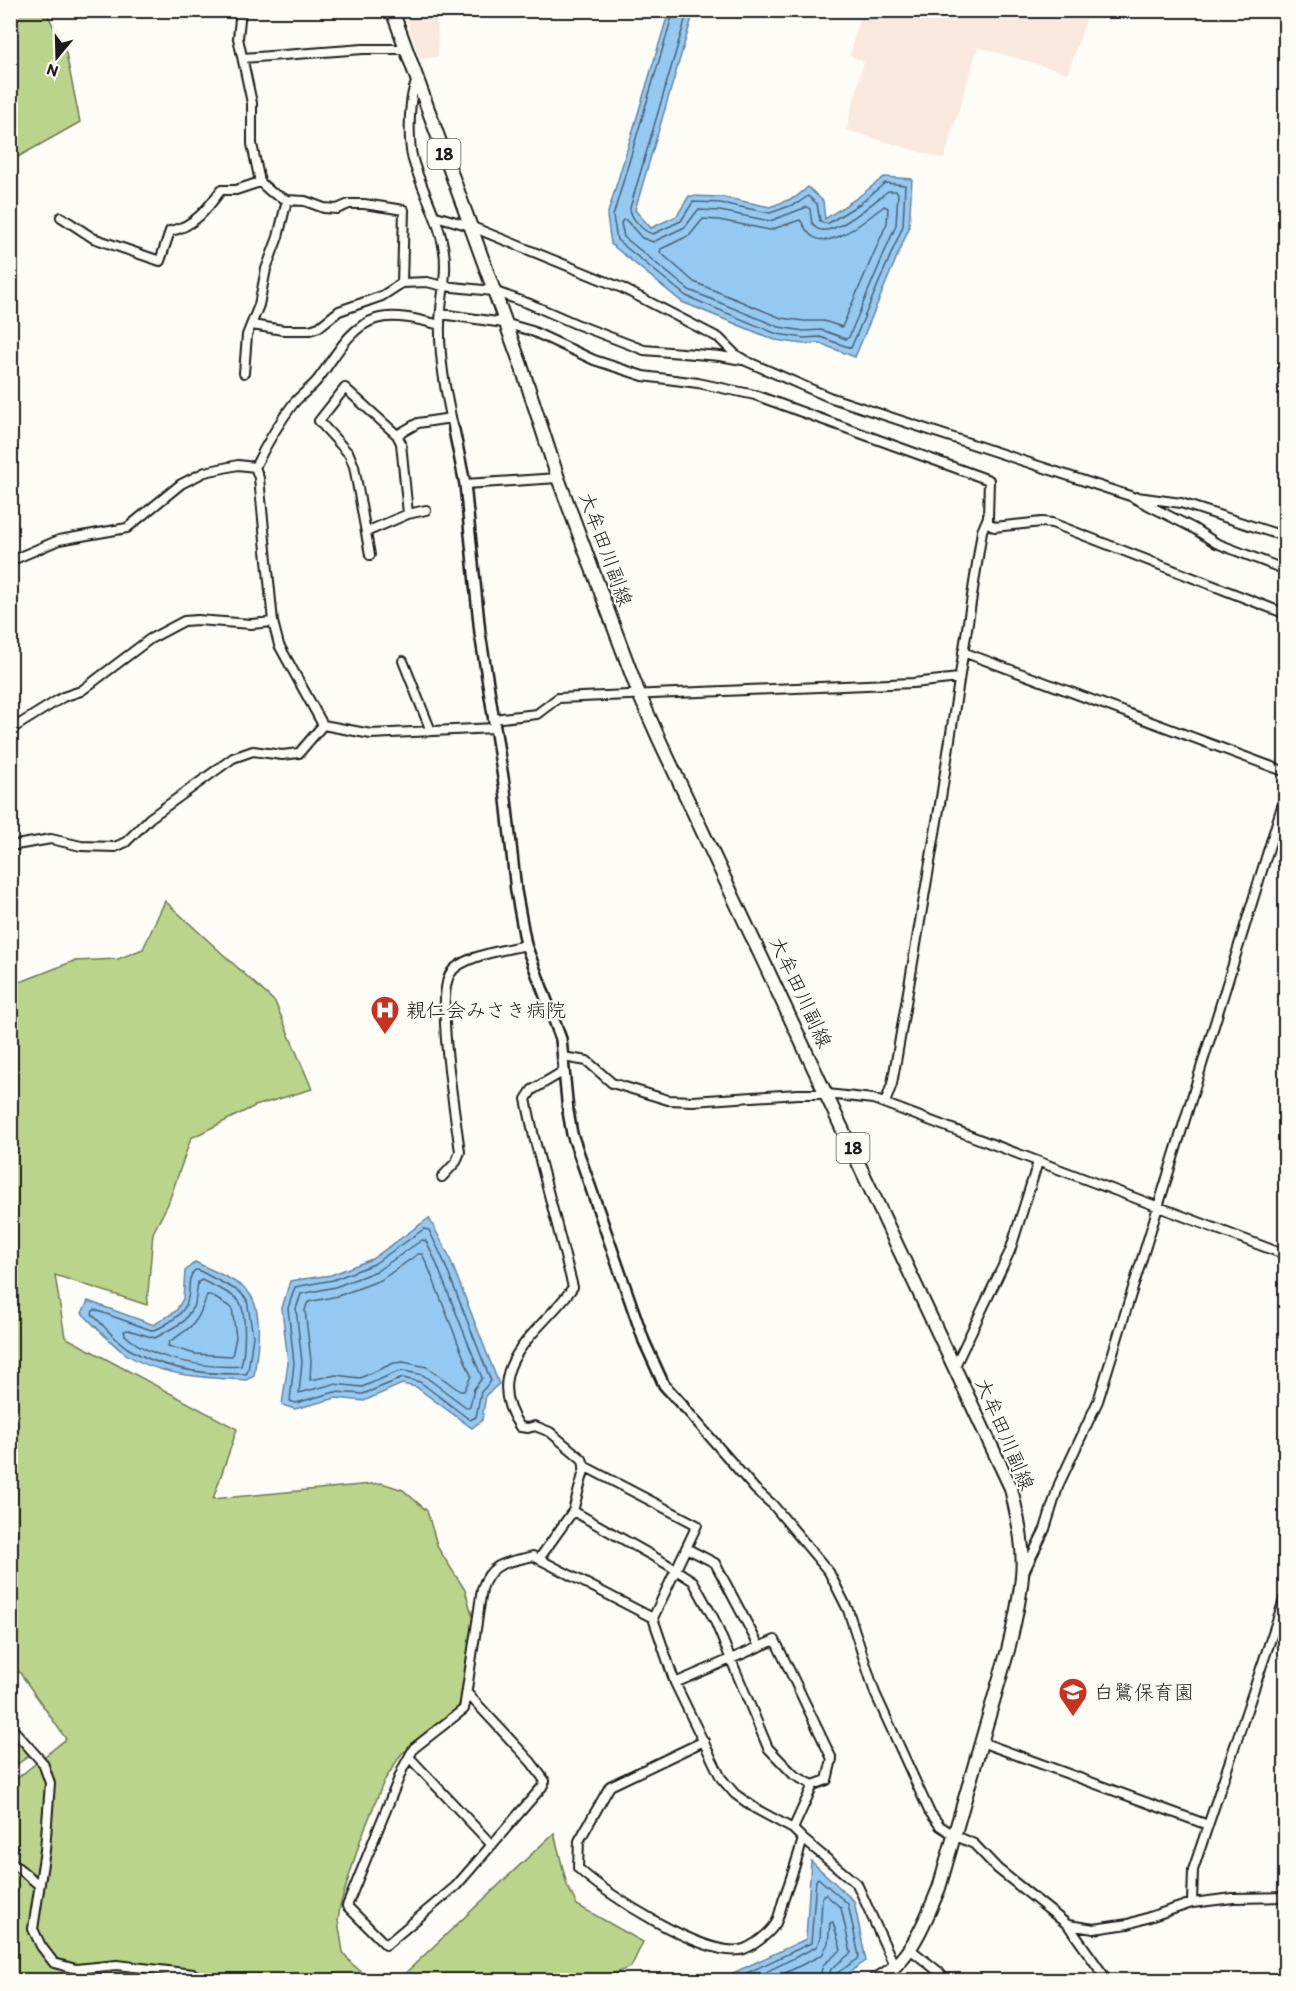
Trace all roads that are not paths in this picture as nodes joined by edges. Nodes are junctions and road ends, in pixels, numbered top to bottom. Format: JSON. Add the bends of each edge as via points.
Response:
{"nodes":[{"id":1,"x":241,"y":10,"type":"edge"},
{"id":2,"x":392,"y":10,"type":"edge"},
{"id":3,"x":406,"y":50,"type":"junction"},
{"id":4,"x":243,"y":58,"type":"junction"},
{"id":5,"x":418,"y":79,"type":"junction"},
{"id":6,"x":260,"y":182,"type":"junction"},
{"id":7,"x":287,"y":200,"type":"junction"},
{"id":8,"x":436,"y":216,"type":"junction"},
{"id":9,"x":61,"y":217,"type":"dead end"},
{"id":10,"x":470,"y":226,"type":"junction"},
{"id":11,"x":402,"y":283,"type":"junction"},
{"id":12,"x":443,"y":286,"type":"junction"},
{"id":13,"x":494,"y":294,"type":"junction"},
{"id":14,"x":441,"y":314,"type":"junction"},
{"id":15,"x":503,"y":320,"type":"junction"},
{"id":16,"x":252,"y":325,"type":"junction"},
{"id":17,"x":440,"y":325,"type":"junction"},
{"id":18,"x":746,"y":361,"type":"junction"},
{"id":19,"x":244,"y":373,"type":"dead end"},
{"id":20,"x":451,"y":418,"type":"junction"},
{"id":21,"x":454,"y":430,"type":"joint"},
{"id":22,"x":397,"y":435,"type":"junction"},
{"id":23,"x":255,"y":467,"type":"junction"},
{"id":24,"x":558,"y":478,"type":"junction"},
{"id":25,"x":465,"y":484,"type":"junction"},
{"id":26,"x":1130,"y":496,"type":"junction"},
{"id":27,"x":426,"y":510,"type":"dead end"},
{"id":28,"x":408,"y":514,"type":"junction"},
{"id":29,"x":988,"y":517,"type":"junction"},
{"id":30,"x":366,"y":532,"type":"junction"},
{"id":31,"x":1286,"y":537,"type":"edge"},
{"id":32,"x":370,"y":555,"type":"dead end"},
{"id":33,"x":10,"y":561,"type":"edge"},
{"id":34,"x":1286,"y":570,"type":"edge"},
{"id":35,"x":1286,"y":614,"type":"edge"},
{"id":36,"x":273,"y":622,"type":"junction"},
{"id":37,"x":963,"y":652,"type":"junction"},
{"id":38,"x":403,"y":661,"type":"dead end"},
{"id":39,"x":959,"y":678,"type":"junction"},
{"id":40,"x":639,"y":694,"type":"junction"},
{"id":41,"x":494,"y":723,"type":"junction"},
{"id":42,"x":323,"y":725,"type":"junction"},
{"id":43,"x":10,"y":730,"type":"edge"},
{"id":44,"x":432,"y":731,"type":"junction"},
{"id":45,"x":1286,"y":772,"type":"edge"},
{"id":46,"x":1286,"y":793,"type":"edge"},
{"id":47,"x":10,"y":846,"type":"edge"},
{"id":48,"x":526,"y":945,"type":"junction"},
{"id":49,"x":563,"y":1057,"type":"junction"},
{"id":50,"x":564,"y":1071,"type":"junction"},
{"id":51,"x":827,"y":1094,"type":"junction"},
{"id":52,"x":885,"y":1103,"type":"junction"},
{"id":53,"x":1038,"y":1162,"type":"junction"},
{"id":54,"x":442,"y":1178,"type":"dead end"},
{"id":55,"x":1159,"y":1207,"type":"junction"},
{"id":56,"x":1286,"y":1255,"type":"edge"},
{"id":57,"x":955,"y":1366,"type":"junction"},
{"id":58,"x":683,"y":1406,"type":"joint"},
{"id":59,"x":584,"y":1466,"type":"junction"},
{"id":60,"x":573,"y":1511,"type":"junction"},
{"id":61,"x":686,"y":1548,"type":"junction"},
{"id":62,"x":539,"y":1559,"type":"junction"},
{"id":63,"x":674,"y":1570,"type":"junction"},
{"id":64,"x":1023,"y":1575,"type":"junction"},
{"id":65,"x":1286,"y":1594,"type":"edge"},
{"id":66,"x":652,"y":1618,"type":"junction"},
{"id":67,"x":759,"y":1647,"type":"junction"},
{"id":68,"x":731,"y":1659,"type":"junction"},
{"id":69,"x":675,"y":1683,"type":"junction"},
{"id":70,"x":467,"y":1693,"type":"junction"},
{"id":71,"x":10,"y":1726,"type":"edge"},
{"id":72,"x":704,"y":1741,"type":"junction"},
{"id":73,"x":981,"y":1742,"type":"junction"},
{"id":74,"x":409,"y":1757,"type":"junction"},
{"id":75,"x":813,"y":1785,"type":"junction"},
{"id":76,"x":1208,"y":1825,"type":"junction"},
{"id":77,"x":794,"y":1829,"type":"junction"},
{"id":78,"x":954,"y":1835,"type":"junction"},
{"id":79,"x":803,"y":1839,"type":"junction"},
{"id":80,"x":492,"y":1845,"type":"junction"},
{"id":81,"x":10,"y":1861,"type":"edge"},
{"id":82,"x":39,"y":1885,"type":"junction"},
{"id":83,"x":1286,"y":1897,"type":"edge"},
{"id":84,"x":1192,"y":1903,"type":"junction"},
{"id":85,"x":1068,"y":1925,"type":"junction"},
{"id":86,"x":910,"y":1949,"type":"junction"},
{"id":87,"x":895,"y":1967,"type":"junction"},
{"id":88,"x":203,"y":1980,"type":"edge"},
{"id":89,"x":875,"y":1980,"type":"edge"},
{"id":90,"x":945,"y":1980,"type":"edge"},
{"id":91,"x":1107,"y":1980,"type":"edge"}],
"edges":[{"from":1,"to":4,"type":"street","via":[[238,38]]},
{"from":2,"to":3,"type":"main road","name":"大牟田川副線","number":"18"},
{"from":3,"to":4,"type":"street"},
{"from":3,"to":5,"type":"main road","name":"大牟田川副線","number":"18"},
{"from":4,"to":6,"type":"street"},
{"from":5,"to":8,"type":"street","via":[[412,88],[410,117],[413,159]]},
{"from":5,"to":10,"type":"main road","name":"大牟田川副線","number":"18"},
{"from":6,"to":7,"type":"street"},
{"from":6,"to":9,"type":"street","via":[[222,190],[194,222],[170,231],[160,261],[93,238]]},
{"from":7,"to":11,"type":"street","via":[[324,208],[364,204],[404,210]]},
{"from":7,"to":16,"type":"street"},
{"from":8,"to":10,"type":"street"},
{"from":8,"to":12,"type":"street","via":[[445,254]]},
{"from":10,"to":13,"type":"main road","name":"大牟田川副線","number":"18"},
{"from":10,"to":18,"type":"street","via":[[622,288],[719,338]]},
{"from":11,"to":12,"type":"street"},
{"from":11,"to":16,"type":"street","via":[[382,296],[339,311],[310,330]]},
{"from":12,"to":13,"type":"street"},
{"from":12,"to":14,"type":"street"},
{"from":13,"to":15,"type":"main road","name":"大牟田川副線","number":"18"},
{"from":13,"to":18,"type":"street","via":[[530,304],[644,350]]},
{"from":14,"to":15,"type":"street"},
{"from":14,"to":17,"type":"street"},
{"from":15,"to":24,"type":"main road","name":"大牟田川副線","number":"18"},
{"from":15,"to":29,"type":"street","via":[[594,360],[643,376],[755,395],[989,480]]},
{"from":16,"to":19,"type":"street"},
{"from":17,"to":20,"type":"street"},
{"from":17,"to":23,"type":"street","via":[[396,318],[378,318],[364,324],[295,402]]},
{"from":18,"to":26,"type":"street","via":[[829,397]]},
{"from":20,"to":21,"type":"street"},
{"from":20,"to":22,"type":"street","via":[[418,423]]},
{"from":21,"to":25,"type":"street"},
{"from":22,"to":28,"type":"street"},
{"from":22,"to":30,"type":"street","via":[[345,388],[318,421],[352,460]]},
{"from":23,"to":33,"type":"street","via":[[238,465],[205,472],[181,484],[127,528],[59,540]]},
{"from":23,"to":36,"type":"street","via":[[264,514]]},
{"from":24,"to":25,"type":"street"},
{"from":24,"to":40,"type":"main road","name":"大牟田川副線","number":"18"},
{"from":25,"to":41,"type":"street","via":[[480,633]]},
{"from":26,"to":31,"type":"street","via":[[1181,503]]},
{"from":26,"to":34,"type":"street","via":[[1216,543]]},
{"from":27,"to":28,"type":"street"},
{"from":28,"to":30,"type":"street"},
{"from":29,"to":35,"type":"street","via":[[994,527],[1052,523]]},
{"from":29,"to":37,"type":"street","via":[[982,531]]},
{"from":30,"to":32,"type":"street"},
{"from":36,"to":42,"type":"street","via":[[279,645]]},
{"from":36,"to":43,"type":"street","via":[[184,621],[150,639],[81,691],[63,697]]},
{"from":37,"to":39,"type":"street"},
{"from":37,"to":45,"type":"street"},
{"from":38,"to":44,"type":"street"},
{"from":39,"to":40,"type":"street"},
{"from":39,"to":52,"type":"street","via":[[897,1056]]},
{"from":40,"to":41,"type":"street","via":[[558,698],[537,714]]},
{"from":40,"to":51,"type":"main road","name":"大牟田川副線","number":"18"},
{"from":41,"to":44,"type":"street"},
{"from":41,"to":48,"type":"street"},
{"from":42,"to":44,"type":"street","via":[[372,734]]},
{"from":42,"to":47,"type":"street","via":[[299,753],[253,751],[233,758],[115,847],[81,846],[51,838]]},
{"from":46,"to":55,"type":"street"},
{"from":48,"to":49,"type":"street","via":[[557,1028]]},
{"from":48,"to":54,"type":"street","via":[[466,960],[450,973],[444,997],[445,1025],[460,1152]]},
{"from":49,"to":50,"type":"street"},
{"from":49,"to":51,"type":"street","via":[[587,1061],[612,1083],[668,1100]]},
{"from":50,"to":58,"type":"street","via":[[572,1134],[644,1341],[664,1385]]},
{"from":50,"to":59,"type":"street","via":[[532,1090],[526,1099],[573,1287],[519,1349],[506,1391],[512,1415],[520,1426],[550,1431],[582,1459]]},
{"from":51,"to":52,"type":"street"},
{"from":51,"to":57,"type":"main road","name":"大牟田川副線","number":"18"},
{"from":52,"to":53,"type":"street"},
{"from":53,"to":55,"type":"street"},
{"from":53,"to":57,"type":"street","via":[[1010,1251]]},
{"from":55,"to":56,"type":"street"},
{"from":55,"to":64,"type":"street","via":[[1098,1401]]},
{"from":57,"to":64,"type":"main road","name":"大牟田川副線","number":"18","via":[[1011,1488]]},
{"from":58,"to":78,"type":"street","via":[[829,1572],[848,1610],[874,1692],[929,1811],[940,1826]]},
{"from":59,"to":60,"type":"street"},
{"from":59,"to":61,"type":"street","via":[[698,1525]]},
{"from":60,"to":62,"type":"street"},
{"from":60,"to":63,"type":"street"},
{"from":61,"to":63,"type":"street"},
{"from":61,"to":67,"type":"street","via":[[715,1563]]},
{"from":62,"to":66,"type":"street"},
{"from":62,"to":70,"type":"street","via":[[533,1556],[495,1567],[486,1576]]},
{"from":63,"to":66,"type":"street"},
{"from":63,"to":68,"type":"street","via":[[693,1581]]},
{"from":64,"to":73,"type":"main road","name":"大牟田川副線","number":"18","via":[[1008,1650]]},
{"from":65,"to":76,"type":"street"},
{"from":66,"to":69,"type":"street"},
{"from":67,"to":68,"type":"street"},
{"from":67,"to":75,"type":"street","via":[[775,1640],[832,1759],[826,1780]]},
{"from":68,"to":69,"type":"street"},
{"from":68,"to":75,"type":"street","via":[[768,1748],[794,1774]]},
{"from":69,"to":72,"type":"street"},
{"from":70,"to":74,"type":"street","via":[[464,1708],[414,1748]]},
{"from":70,"to":80,"type":"street","via":[[545,1781]]},
{"from":71,"to":82,"type":"street","via":[[42,1763],[50,1783]]},
{"from":72,"to":77,"type":"street","via":[[721,1778],[735,1794]]},
{"from":72,"to":79,"type":"street","via":[[610,1786],[579,1841],[578,1868],[587,1877],[639,1912],[687,1937],[724,1949],[741,1950],[776,1923]]},
{"from":73,"to":76,"type":"street"},
{"from":73,"to":78,"type":"main road","name":"大牟田川副線","number":"18"},
{"from":74,"to":80,"type":"street"},
{"from":74,"to":80,"type":"street","via":[[347,1906],[386,1945],[456,1886]]},
{"from":75,"to":77,"type":"street"},
{"from":76,"to":84,"type":"street","via":[[1192,1870]]},
{"from":77,"to":79,"type":"street"},
{"from":78,"to":85,"type":"street","via":[[974,1844],[998,1869]]},
{"from":78,"to":86,"type":"main road","name":"大牟田川副線","number":"18","via":[[939,1888]]},
{"from":79,"to":87,"type":"street","via":[[857,1884]]},
{"from":81,"to":82,"type":"street"},
{"from":82,"to":88,"type":"street","via":[[33,1929],[54,1963],[76,1968],[117,1965],[193,1974]]},
{"from":83,"to":84,"type":"street"},
{"from":84,"to":85,"type":"street","via":[[1128,1924],[1094,1929]]},
{"from":85,"to":91,"type":"street"},
{"from":86,"to":87,"type":"main road","name":"大牟田川副線","number":"18"},
{"from":86,"to":90,"type":"street"},
{"from":87,"to":89,"type":"main road","name":"大牟田川副線","number":"18"}]}
